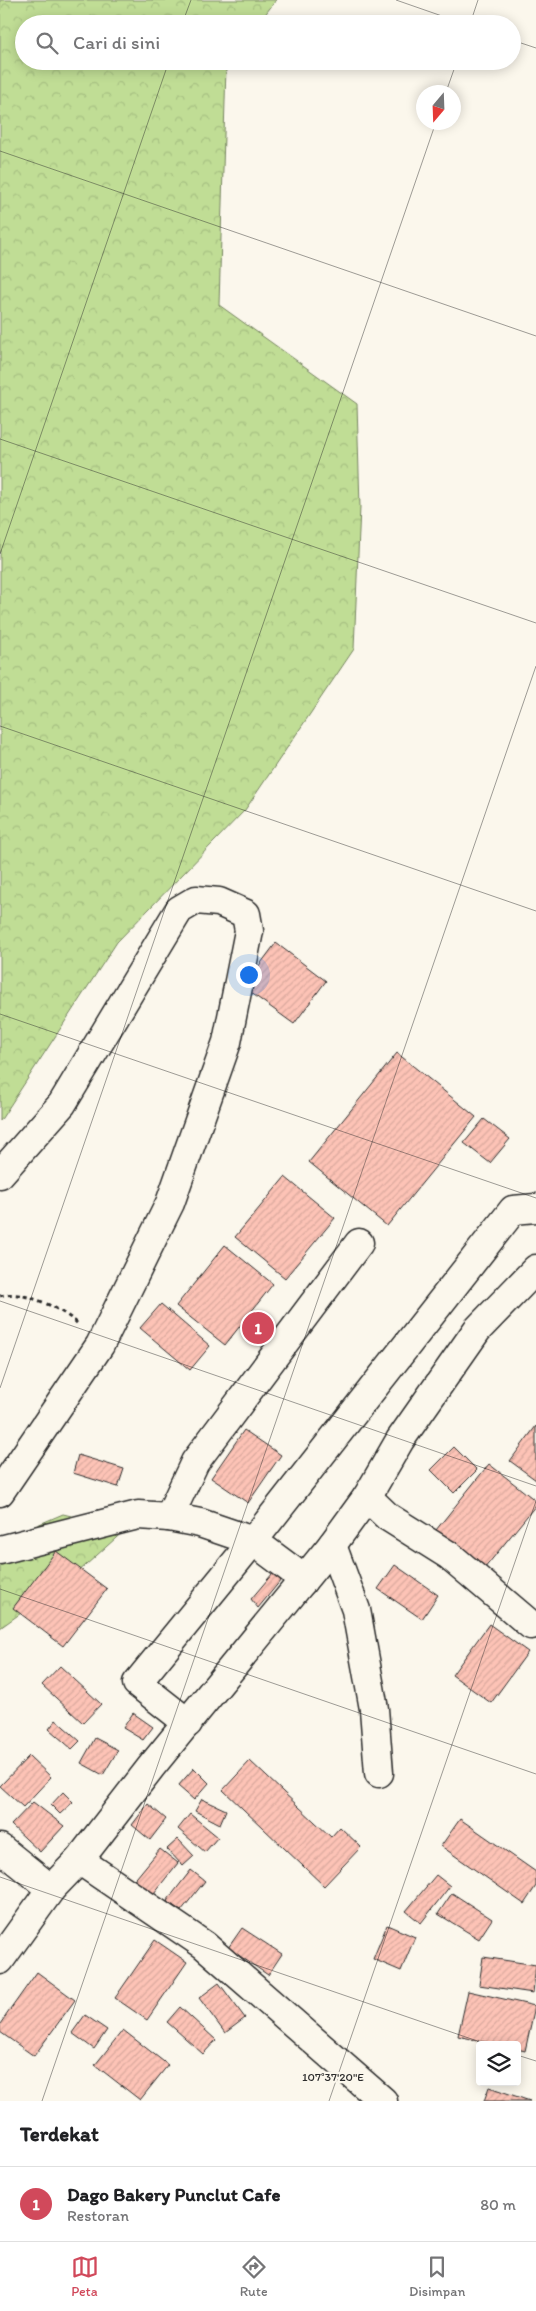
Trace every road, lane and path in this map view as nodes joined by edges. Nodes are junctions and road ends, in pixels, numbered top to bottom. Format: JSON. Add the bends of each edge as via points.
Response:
{"nodes":[{"id":1,"x":0,"y":1174,"type":"edge"},
{"id":2,"x":536,"y":1208,"type":"edge"},
{"id":3,"x":359,"y":1244,"type":"dead end"},
{"id":4,"x":536,"y":1269,"type":"edge"},
{"id":5,"x":0,"y":1296,"type":"edge"},
{"id":6,"x":100,"y":1345,"type":"junction"},
{"id":7,"x":0,"y":1492,"type":"edge"},
{"id":8,"x":367,"y":1497,"type":"junction"},
{"id":9,"x":169,"y":1517,"type":"junction"},
{"id":10,"x":253,"y":1541,"type":"junction"},
{"id":11,"x":332,"y":1545,"type":"junction"},
{"id":12,"x":0,"y":1550,"type":"edge"},
{"id":13,"x":302,"y":1582,"type":"junction"},
{"id":14,"x":531,"y":1625,"type":"dead end"},
{"id":15,"x":188,"y":1723,"type":"junction"},
{"id":16,"x":379,"y":1773,"type":"dead end"},
{"id":17,"x":0,"y":1848,"type":"edge"},
{"id":18,"x":79,"y":1860,"type":"junction"},
{"id":19,"x":50,"y":1889,"type":"junction"},
{"id":20,"x":0,"y":1960,"type":"edge"},
{"id":21,"x":383,"y":2101,"type":"edge"}],
"edges":[{"from":1,"to":6,"type":"street","via":[[62,1104],[179,910],[196,900],[219,902],[246,914],[249,931],[227,1042],[170,1203]]},
{"from":2,"to":10,"type":"street","via":[[513,1210]]},
{"from":3,"to":9,"type":"street","via":[[195,1462]]},
{"from":4,"to":8,"type":"street","via":[[477,1330],[400,1440]]},
{"from":5,"to":6,"type":"path","via":[[35,1298],[69,1315]]},
{"from":6,"to":7,"type":"street"},
{"from":8,"to":11,"type":"street"},
{"from":8,"to":14,"type":"street","via":[[388,1517],[450,1556]]},
{"from":9,"to":10,"type":"street","via":[[200,1523]]},
{"from":9,"to":12,"type":"street","via":[[138,1515]]},
{"from":10,"to":13,"type":"street","via":[[292,1570]]},
{"from":10,"to":15,"type":"street","via":[[137,1683]]},
{"from":11,"to":13,"type":"street"},
{"from":11,"to":16,"type":"street","via":[[356,1610],[374,1709]]},
{"from":13,"to":15,"type":"street"},
{"from":15,"to":18,"type":"street"},
{"from":17,"to":19,"type":"street"},
{"from":18,"to":19,"type":"street"},
{"from":18,"to":21,"type":"street","via":[[204,1945]]},
{"from":19,"to":20,"type":"street"}]}
